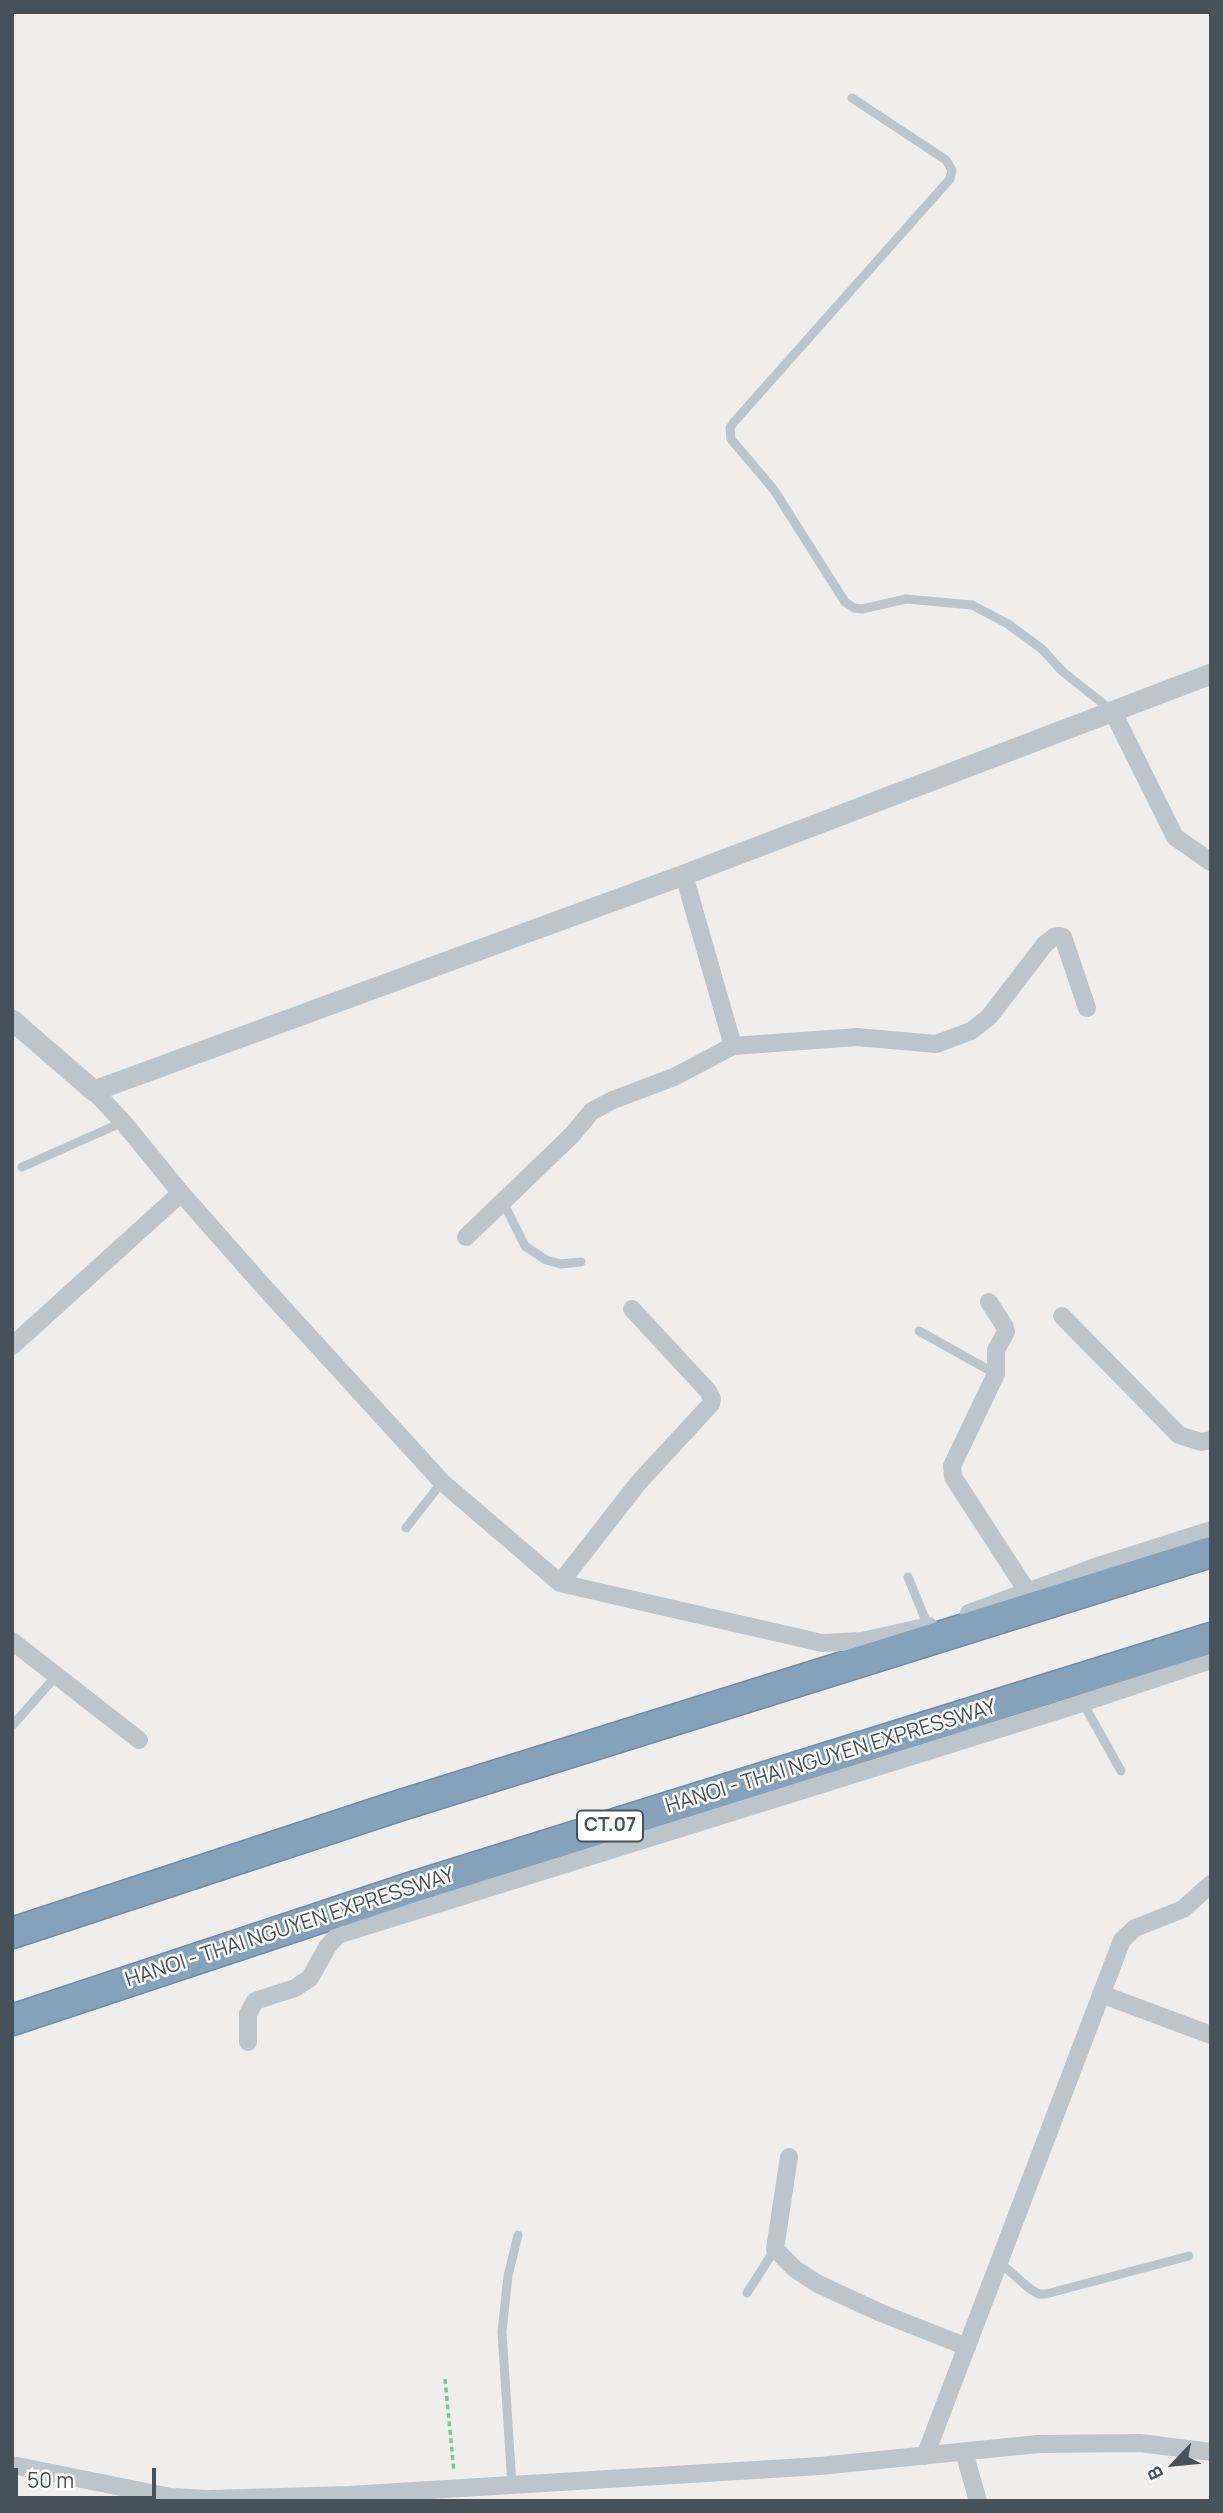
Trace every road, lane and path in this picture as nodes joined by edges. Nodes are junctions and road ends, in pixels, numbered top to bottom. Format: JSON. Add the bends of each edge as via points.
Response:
{"nodes":[{"id":1,"x":852,"y":98,"type":"dead end"},
{"id":2,"x":1211,"y":674,"type":"edge"},
{"id":3,"x":1112,"y":710,"type":"junction"},
{"id":4,"x":1211,"y":862,"type":"edge"},
{"id":5,"x":684,"y":875,"type":"junction"},
{"id":6,"x":1087,"y":1008,"type":"dead end"},
{"id":7,"x":12,"y":1020,"type":"edge"},
{"id":8,"x":733,"y":1046,"type":"junction"},
{"id":9,"x":94,"y":1091,"type":"junction"},
{"id":10,"x":123,"y":1122,"type":"junction"},
{"id":11,"x":22,"y":1167,"type":"dead end"},
{"id":12,"x":181,"y":1193,"type":"junction"},
{"id":13,"x":502,"y":1202,"type":"junction"},
{"id":14,"x":466,"y":1237,"type":"dead end"},
{"id":15,"x":581,"y":1262,"type":"dead end"},
{"id":16,"x":989,"y":1303,"type":"dead end"},
{"id":17,"x":632,"y":1308,"type":"dead end"},
{"id":18,"x":1062,"y":1317,"type":"dead end"},
{"id":19,"x":919,"y":1331,"type":"dead end"},
{"id":20,"x":12,"y":1346,"type":"edge"},
{"id":21,"x":996,"y":1374,"type":"junction"},
{"id":22,"x":1211,"y":1440,"type":"edge"},
{"id":23,"x":442,"y":1482,"type":"junction"},
{"id":24,"x":406,"y":1528,"type":"dead end"},
{"id":25,"x":1211,"y":1530,"type":"edge"},
{"id":26,"x":1211,"y":1552,"type":"edge"},
{"id":27,"x":908,"y":1577,"type":"dead end"},
{"id":28,"x":560,"y":1583,"type":"junction"},
{"id":29,"x":1027,"y":1591,"type":"junction"},
{"id":30,"x":928,"y":1626,"type":"junction"},
{"id":31,"x":1211,"y":1638,"type":"edge"},
{"id":32,"x":12,"y":1641,"type":"edge"},
{"id":33,"x":1211,"y":1660,"type":"edge"},
{"id":34,"x":56,"y":1676,"type":"junction"},
{"id":35,"x":1083,"y":1703,"type":"junction"},
{"id":36,"x":12,"y":1726,"type":"edge"},
{"id":37,"x":139,"y":1740,"type":"dead end"},
{"id":38,"x":1121,"y":1771,"type":"dead end"},
{"id":39,"x":1211,"y":1884,"type":"edge"},
{"id":40,"x":12,"y":1933,"type":"edge"},
{"id":41,"x":1101,"y":1994,"type":"junction"},
{"id":42,"x":12,"y":2020,"type":"edge"},
{"id":43,"x":1211,"y":2035,"type":"edge"},
{"id":44,"x":247,"y":2042,"type":"dead end"},
{"id":45,"x":789,"y":2157,"type":"dead end"},
{"id":46,"x":518,"y":2235,"type":"dead end"},
{"id":47,"x":775,"y":2249,"type":"junction"},
{"id":48,"x":1189,"y":2256,"type":"dead end"},
{"id":49,"x":999,"y":2262,"type":"junction"},
{"id":50,"x":747,"y":2293,"type":"dead end"},
{"id":51,"x":967,"y":2347,"type":"junction"},
{"id":52,"x":446,"y":2379,"type":"dead end"},
{"id":53,"x":964,"y":2452,"type":"junction"},
{"id":54,"x":1211,"y":2452,"type":"edge"},
{"id":55,"x":925,"y":2456,"type":"junction"},
{"id":56,"x":12,"y":2465,"type":"edge"},
{"id":57,"x":512,"y":2485,"type":"junction"},
{"id":58,"x":456,"y":2488,"type":"junction"},
{"id":59,"x":977,"y":2497,"type":"edge"},
{"id":60,"x":349,"y":2498,"type":"edge"}],
"edges":[{"from":1,"to":3,"type":"lane","via":[[946,160],[952,170],[950,179],[734,422],[731,439],[774,490],[845,602],[862,609],[906,599],[972,605],[1042,649]]},
{"from":2,"to":3,"type":"street"},
{"from":3,"to":4,"type":"street","via":[[1175,838]]},
{"from":3,"to":5,"type":"street"},
{"from":5,"to":8,"type":"street"},
{"from":5,"to":9,"type":"street"},
{"from":6,"to":8,"type":"street","via":[[1060,936],[1045,944],[989,1017],[971,1031],[936,1044],[856,1037]]},
{"from":7,"to":9,"type":"street"},
{"from":8,"to":13,"type":"street","via":[[592,1111]]},
{"from":9,"to":10,"type":"street"},
{"from":10,"to":11,"type":"lane"},
{"from":10,"to":12,"type":"street"},
{"from":12,"to":20,"type":"street"},
{"from":12,"to":23,"type":"street"},
{"from":13,"to":14,"type":"street"},
{"from":13,"to":15,"type":"lane","via":[[525,1246],[561,1264]]},
{"from":16,"to":21,"type":"street","via":[[1005,1327],[996,1350]]},
{"from":17,"to":28,"type":"street","via":[[712,1399]]},
{"from":18,"to":22,"type":"street","via":[[1179,1435],[1201,1442]]},
{"from":19,"to":21,"type":"lane"},
{"from":21,"to":29,"type":"street","via":[[952,1466],[953,1477]]},
{"from":23,"to":24,"type":"lane"},
{"from":23,"to":28,"type":"street"},
{"from":25,"to":29,"type":"street"},
{"from":26,"to":40,"type":"highway","via":[[395,1807]]},
{"from":27,"to":30,"type":"lane"},
{"from":28,"to":30,"type":"street","via":[[822,1643],[862,1641]]},
{"from":29,"to":30,"type":"street"},
{"from":31,"to":42,"type":"highway","name":"HANOI - THAI NGUYEN EXPRESSWAY","number":"CT.07","via":[[416,1886]]},
{"from":32,"to":34,"type":"street"},
{"from":33,"to":35,"type":"street"},
{"from":34,"to":36,"type":"lane"},
{"from":34,"to":37,"type":"street"},
{"from":35,"to":38,"type":"lane"},
{"from":35,"to":44,"type":"street","via":[[338,1935],[310,1978],[255,2001],[248,2014]]},
{"from":39,"to":41,"type":"street","via":[[1183,1909],[1135,1928],[1122,1940]]},
{"from":41,"to":43,"type":"street"},
{"from":41,"to":49,"type":"street"},
{"from":45,"to":47,"type":"street"},
{"from":46,"to":57,"type":"lane","via":[[502,2332]]},
{"from":47,"to":50,"type":"lane"},
{"from":47,"to":51,"type":"street","via":[[818,2284]]},
{"from":48,"to":49,"type":"lane","via":[[1045,2294],[1030,2289]]},
{"from":49,"to":51,"type":"street"},
{"from":51,"to":55,"type":"street"},
{"from":52,"to":58,"type":"path"},
{"from":53,"to":54,"type":"street","via":[[1038,2444],[1140,2443]]},
{"from":53,"to":55,"type":"street"},
{"from":53,"to":59,"type":"street"},
{"from":55,"to":57,"type":"street"},
{"from":56,"to":60,"type":"street","via":[[172,2497]]},
{"from":57,"to":58,"type":"street"},
{"from":58,"to":60,"type":"street"}]}
